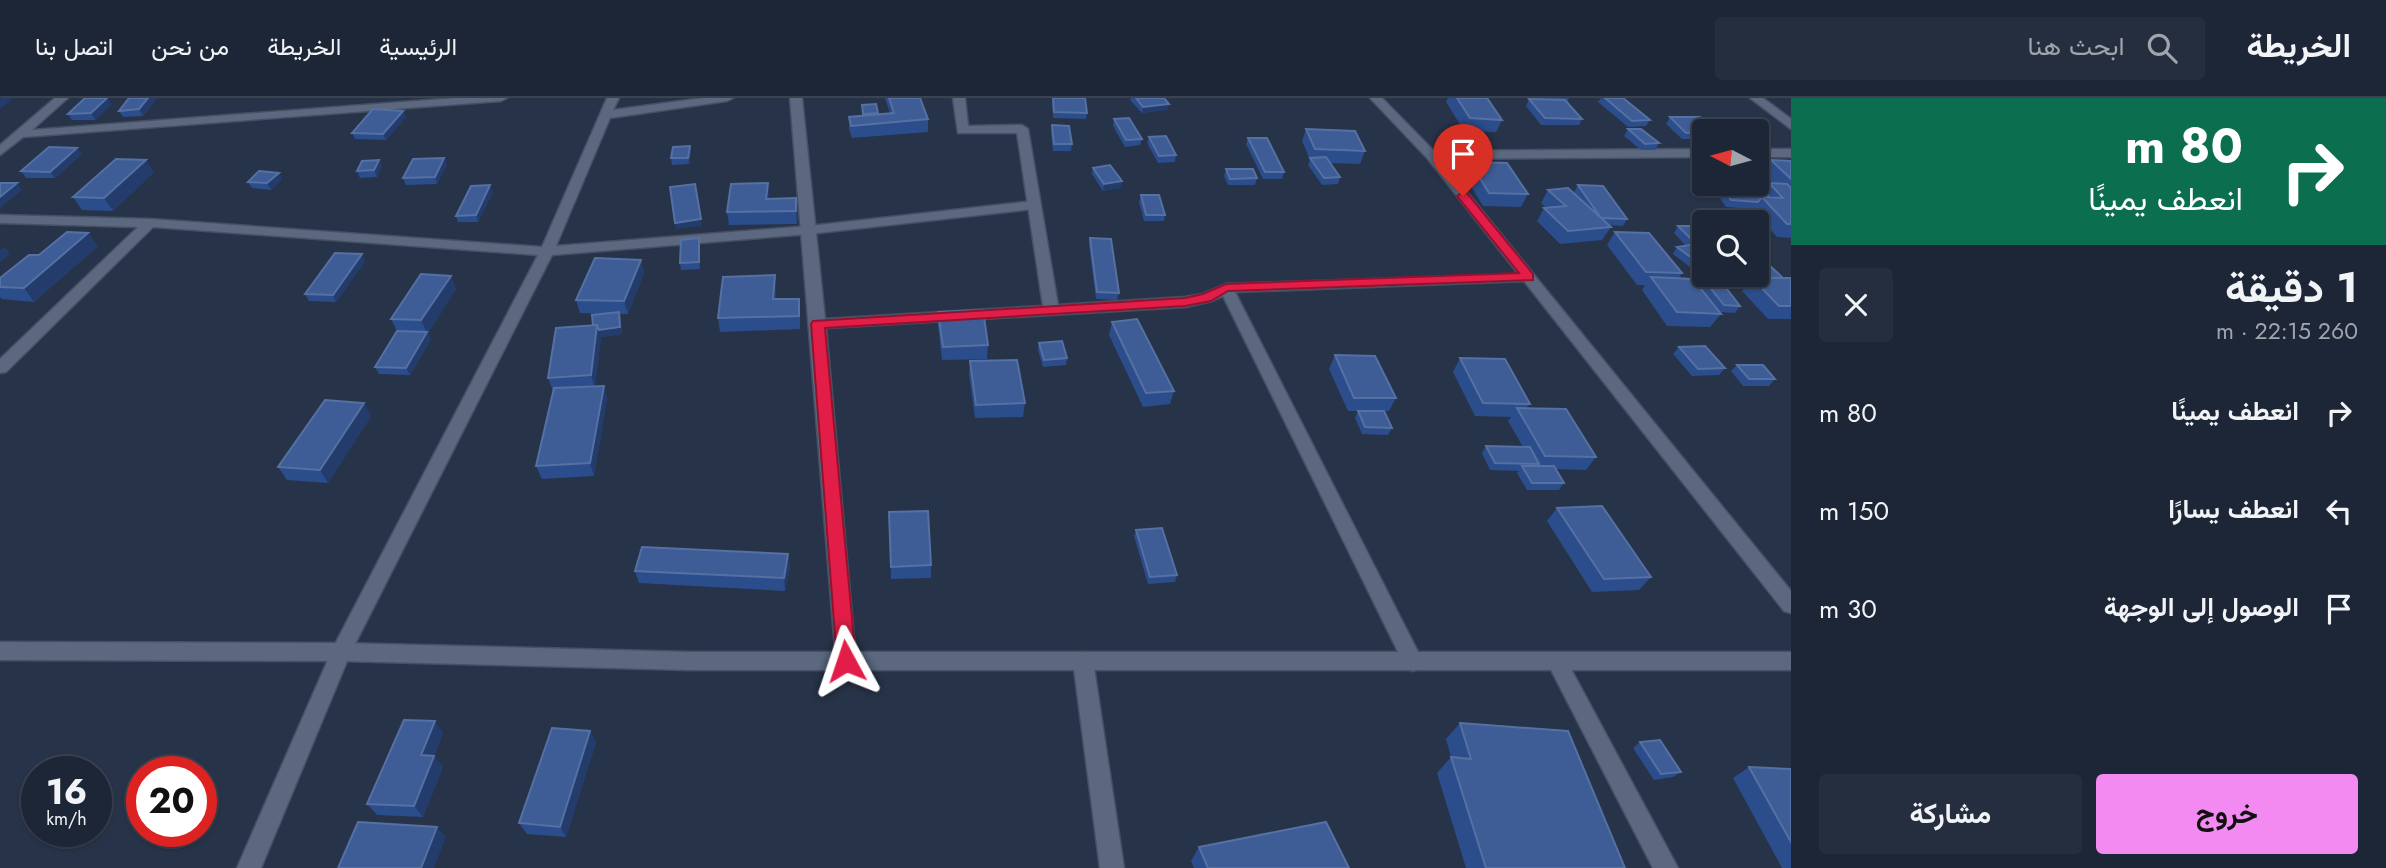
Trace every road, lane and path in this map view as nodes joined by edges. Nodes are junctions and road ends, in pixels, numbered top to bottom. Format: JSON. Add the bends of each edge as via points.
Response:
{"nodes":[{"id":1,"x":62,"y":98,"type":"edge"},
{"id":2,"x":501,"y":98,"type":"edge"},
{"id":3,"x":613,"y":98,"type":"edge"},
{"id":4,"x":727,"y":98,"type":"edge"},
{"id":5,"x":796,"y":98,"type":"edge"},
{"id":6,"x":959,"y":98,"type":"edge"},
{"id":7,"x":1376,"y":98,"type":"edge"},
{"id":8,"x":1756,"y":98,"type":"edge"},
{"id":9,"x":605,"y":114,"type":"junction"},
{"id":10,"x":1791,"y":125,"type":"edge"},
{"id":11,"x":21,"y":134,"type":"junction"},
{"id":12,"x":0,"y":151,"type":"edge"},
{"id":13,"x":1692,"y":153,"type":"edge"},
{"id":14,"x":1769,"y":153,"type":"edge"},
{"id":15,"x":1791,"y":153,"type":"edge"},
{"id":16,"x":1431,"y":155,"type":"junction"},
{"id":17,"x":1034,"y":205,"type":"junction"},
{"id":18,"x":0,"y":219,"type":"edge"},
{"id":19,"x":150,"y":223,"type":"junction"},
{"id":20,"x":809,"y":230,"type":"junction"},
{"id":21,"x":547,"y":251,"type":"junction"},
{"id":22,"x":1528,"y":277,"type":"junction"},
{"id":23,"x":1226,"y":288,"type":"junction"},
{"id":24,"x":1051,"y":310,"type":"junction"},
{"id":25,"x":818,"y":324,"type":"junction"},
{"id":26,"x":0,"y":368,"type":"edge"},
{"id":27,"x":1791,"y":605,"type":"edge"},
{"id":28,"x":0,"y":651,"type":"edge"},
{"id":29,"x":341,"y":652,"type":"junction"},
{"id":30,"x":846,"y":661,"type":"junction"},
{"id":31,"x":1083,"y":661,"type":"junction"},
{"id":32,"x":1791,"y":661,"type":"edge"},
{"id":33,"x":1413,"y":662,"type":"junction"},
{"id":34,"x":1557,"y":662,"type":"junction"},
{"id":35,"x":249,"y":868,"type":"edge"},
{"id":36,"x":1112,"y":868,"type":"edge"},
{"id":37,"x":1666,"y":868,"type":"edge"}],
"edges":[{"from":1,"to":11,"type":"street"},
{"from":2,"to":11,"type":"street"},
{"from":3,"to":9,"type":"street"},
{"from":4,"to":9,"type":"street"},
{"from":5,"to":20,"type":"street"},
{"from":6,"to":17,"type":"street","via":[[962,130],[1022,129]]},
{"from":7,"to":16,"type":"street"},
{"from":8,"to":10,"type":"street"},
{"from":9,"to":21,"type":"street"},
{"from":11,"to":12,"type":"street"},
{"from":13,"to":16,"type":"street"},
{"from":14,"to":15,"type":"street"},
{"from":16,"to":22,"type":"street"},
{"from":17,"to":20,"type":"street"},
{"from":17,"to":24,"type":"street"},
{"from":18,"to":19,"type":"street"},
{"from":19,"to":21,"type":"street"},
{"from":19,"to":26,"type":"street"},
{"from":20,"to":21,"type":"street"},
{"from":20,"to":25,"type":"street"},
{"from":21,"to":29,"type":"street"},
{"from":22,"to":23,"type":"street"},
{"from":22,"to":27,"type":"street"},
{"from":23,"to":24,"type":"street","via":[[1185,302]]},
{"from":23,"to":33,"type":"street"},
{"from":24,"to":25,"type":"street"},
{"from":25,"to":30,"type":"street"},
{"from":28,"to":29,"type":"street"},
{"from":29,"to":30,"type":"street"},
{"from":29,"to":35,"type":"street"},
{"from":30,"to":31,"type":"street"},
{"from":31,"to":33,"type":"street"},
{"from":31,"to":36,"type":"street"},
{"from":32,"to":34,"type":"street"},
{"from":33,"to":34,"type":"street"},
{"from":34,"to":37,"type":"street"}]}
